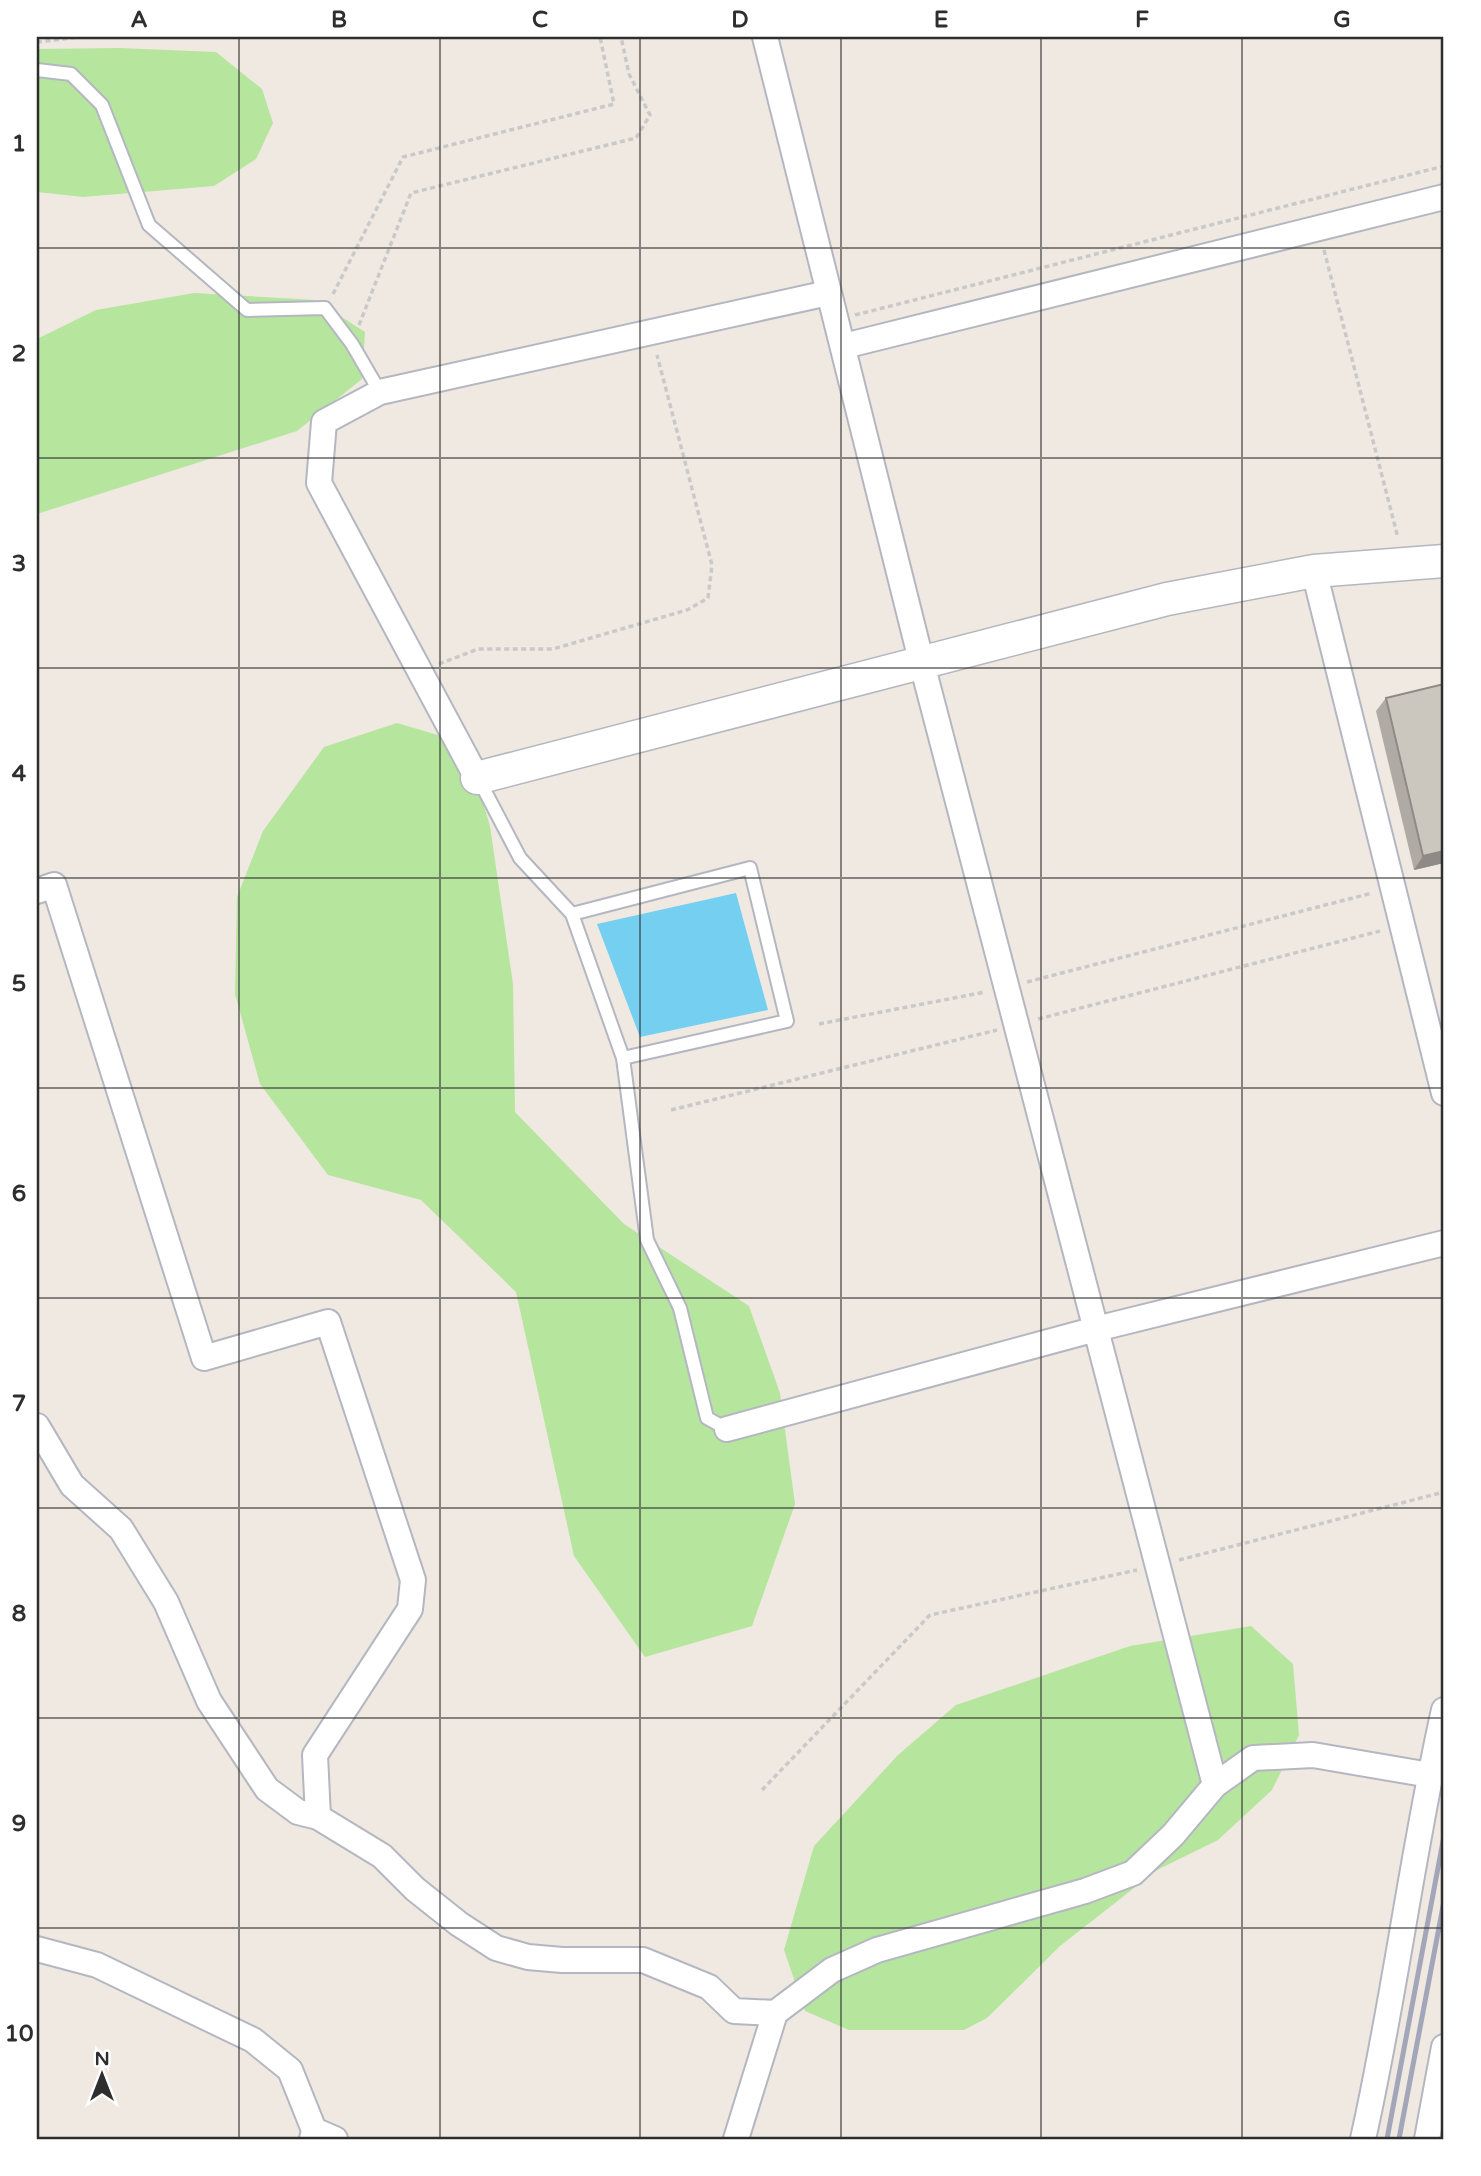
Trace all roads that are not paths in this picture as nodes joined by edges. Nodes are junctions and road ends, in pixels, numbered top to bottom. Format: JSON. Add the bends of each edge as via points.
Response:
{"nodes":[{"id":1,"x":765,"y":37,"type":"edge"},
{"id":2,"x":37,"y":71,"type":"edge"},
{"id":3,"x":1444,"y":197,"type":"edge"},
{"id":4,"x":828,"y":293,"type":"junction"},
{"id":5,"x":844,"y":346,"type":"junction"},
{"id":6,"x":380,"y":392,"type":"junction"},
{"id":7,"x":1444,"y":561,"type":"edge"},
{"id":8,"x":1314,"y":571,"type":"junction"},
{"id":9,"x":921,"y":660,"type":"junction"},
{"id":10,"x":478,"y":778,"type":"junction"},
{"id":11,"x":37,"y":891,"type":"edge"},
{"id":12,"x":572,"y":914,"type":"junction"},
{"id":13,"x":622,"y":1058,"type":"junction"},
{"id":14,"x":1444,"y":1093,"type":"edge"},
{"id":15,"x":1444,"y":1243,"type":"edge"},
{"id":16,"x":1096,"y":1329,"type":"junction"},
{"id":17,"x":37,"y":1426,"type":"edge"},
{"id":18,"x":727,"y":1429,"type":"joint"},
{"id":19,"x":1444,"y":1710,"type":"edge"},
{"id":20,"x":1430,"y":1775,"type":"junction"},
{"id":21,"x":1215,"y":1785,"type":"junction"},
{"id":22,"x":318,"y":1816,"type":"junction"},
{"id":23,"x":37,"y":1949,"type":"edge"},
{"id":24,"x":775,"y":2013,"type":"junction"},
{"id":25,"x":1444,"y":2047,"type":"edge"},
{"id":26,"x":320,"y":2136,"type":"edge"},
{"id":27,"x":736,"y":2139,"type":"edge"},
{"id":28,"x":1363,"y":2139,"type":"edge"},
{"id":29,"x":1427,"y":2139,"type":"edge"}],
"edges":[{"from":1,"to":4,"type":"street"},
{"from":2,"to":6,"type":"lane","via":[[71,74],[102,105],[149,225],[247,310],[325,308]]},
{"from":3,"to":5,"type":"street"},
{"from":4,"to":5,"type":"street"},
{"from":4,"to":6,"type":"street"},
{"from":5,"to":9,"type":"street"},
{"from":6,"to":10,"type":"street","via":[[324,422],[319,483]]},
{"from":7,"to":8,"type":"street"},
{"from":8,"to":9,"type":"street","via":[[1167,599]]},
{"from":8,"to":14,"type":"street"},
{"from":9,"to":10,"type":"street"},
{"from":9,"to":16,"type":"street"},
{"from":10,"to":12,"type":"lane","via":[[520,858]]},
{"from":11,"to":22,"type":"street","via":[[54,885],[204,1358],[328,1322],[413,1580],[410,1609],[315,1755]]},
{"from":12,"to":13,"type":"lane"},
{"from":12,"to":13,"type":"lane","via":[[750,868],[787,1021]]},
{"from":13,"to":18,"type":"lane","via":[[647,1240],[680,1308],[708,1418]]},
{"from":15,"to":16,"type":"street"},
{"from":16,"to":18,"type":"street"},
{"from":16,"to":21,"type":"street"},
{"from":17,"to":22,"type":"street","via":[[72,1485],[121,1529],[166,1602],[209,1701],[267,1789],[298,1812]]},
{"from":19,"to":20,"type":"street"},
{"from":20,"to":21,"type":"street","via":[[1313,1755],[1254,1758]]},
{"from":20,"to":28,"type":"street","via":[[1383,2051]]},
{"from":21,"to":24,"type":"street","via":[[1133,1873],[877,1950],[832,1970]]},
{"from":22,"to":24,"type":"street","via":[[382,1856],[415,1889],[496,1948],[562,1960],[643,1960],[709,1987],[734,2011]]},
{"from":23,"to":26,"type":"street","via":[[97,1965],[253,2040],[290,2070]]},
{"from":24,"to":27,"type":"street"},
{"from":25,"to":29,"type":"street"}]}
